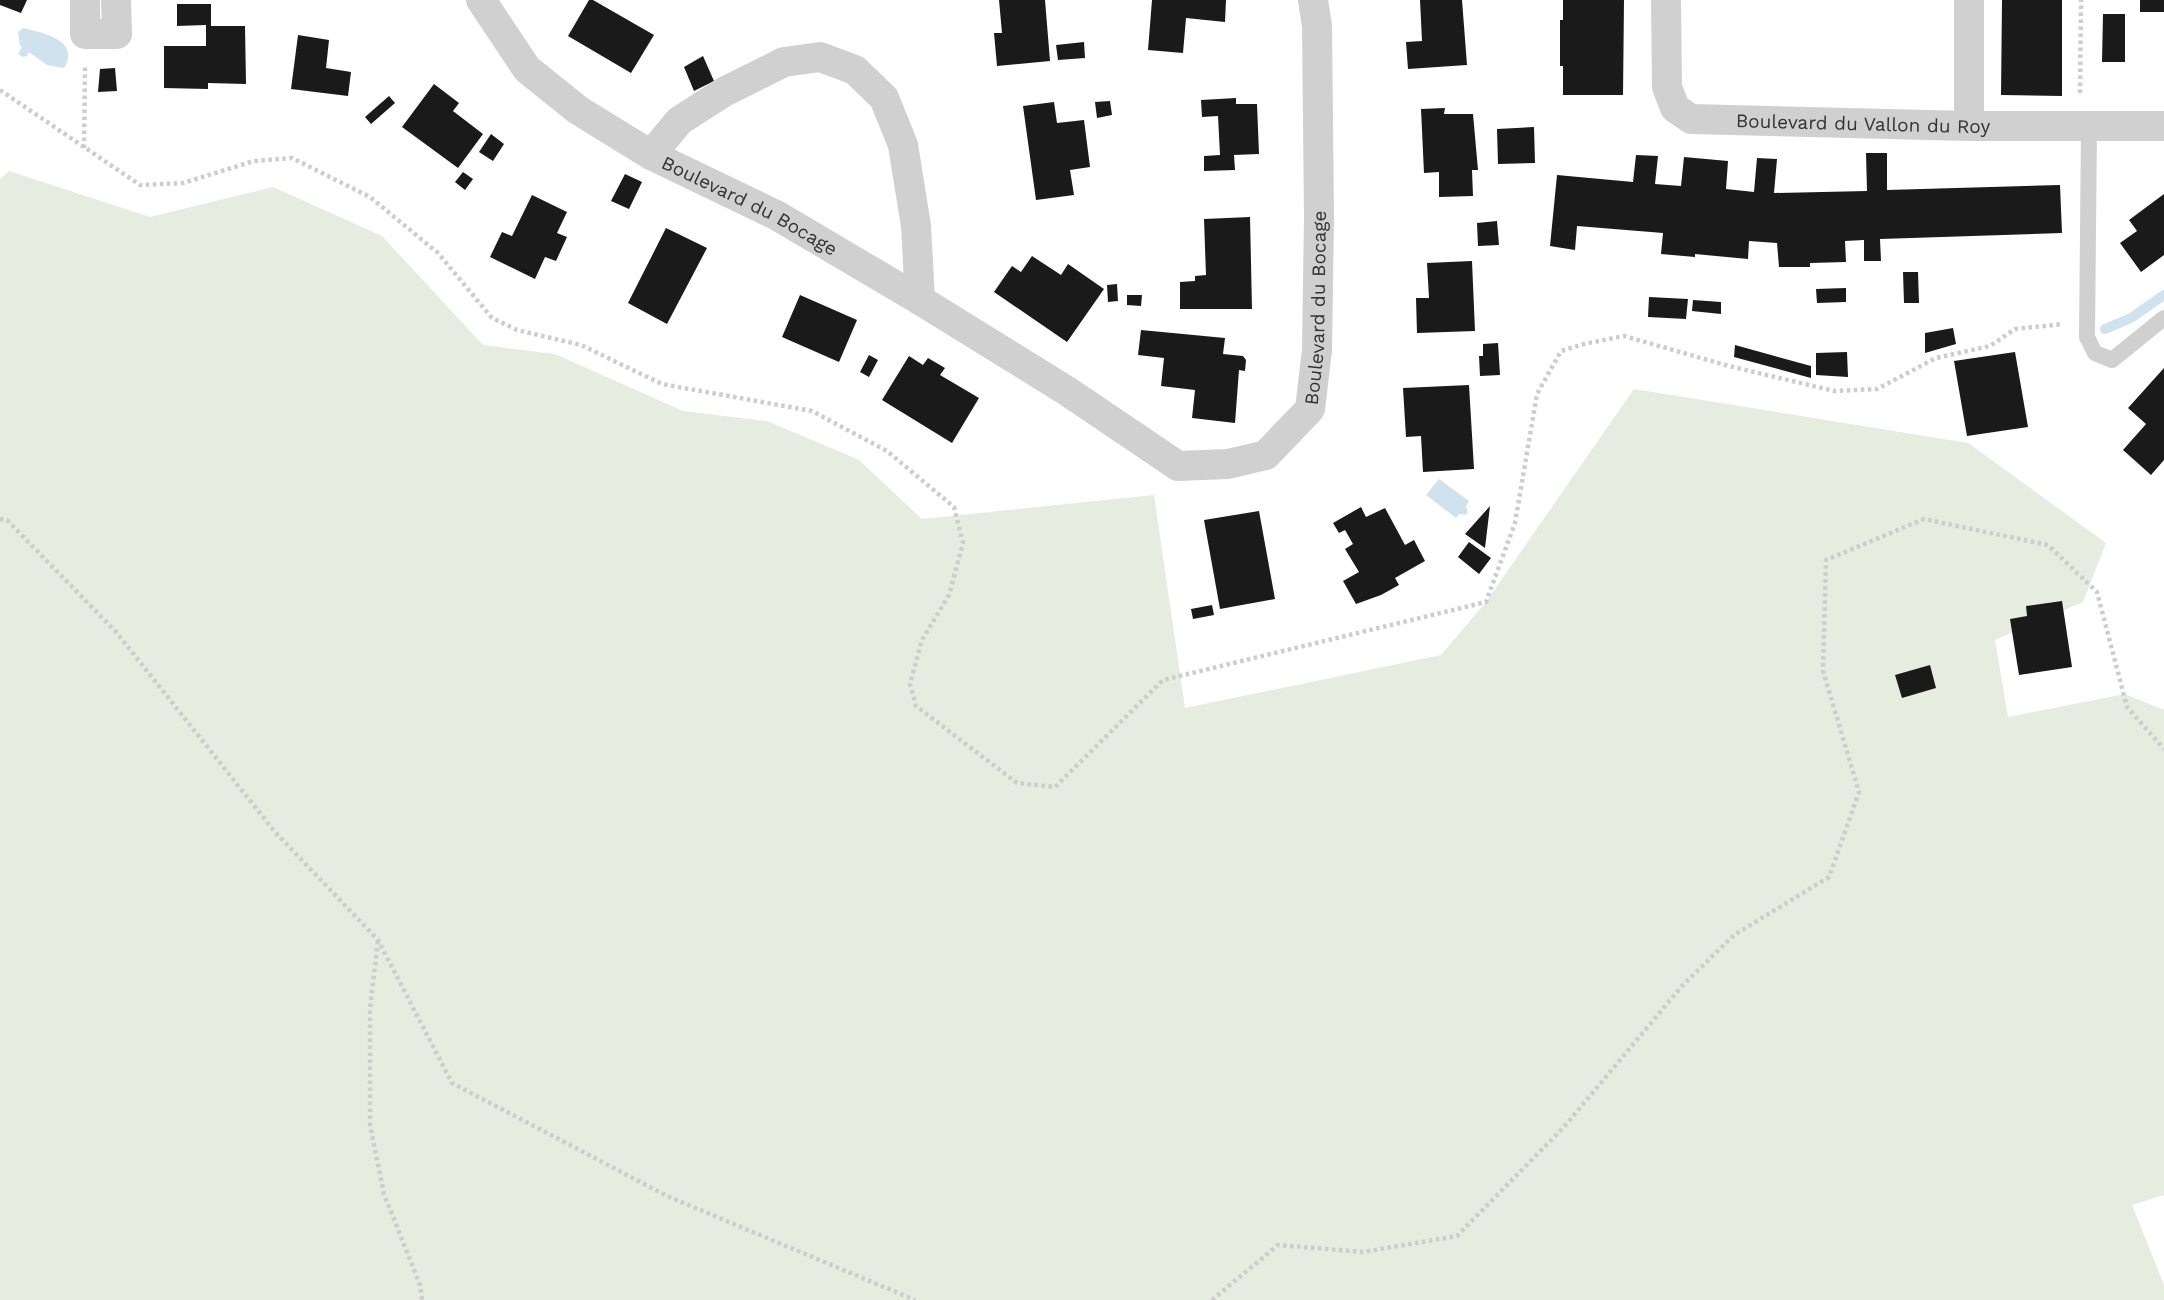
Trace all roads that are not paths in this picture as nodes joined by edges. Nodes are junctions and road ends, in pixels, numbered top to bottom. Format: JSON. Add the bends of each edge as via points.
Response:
{"nodes":[{"id":1,"x":85,"y":0,"type":"edge"},
{"id":2,"x":117,"y":0,"type":"edge"},
{"id":3,"x":481,"y":0,"type":"edge"},
{"id":4,"x":1313,"y":0,"type":"edge"},
{"id":5,"x":1666,"y":0,"type":"edge"},
{"id":6,"x":1969,"y":0,"type":"edge"},
{"id":7,"x":1969,"y":126,"type":"junction"},
{"id":8,"x":2084,"y":126,"type":"junction"},
{"id":9,"x":2164,"y":126,"type":"edge"},
{"id":10,"x":651,"y":155,"type":"junction"},
{"id":11,"x":920,"y":300,"type":"junction"},
{"id":12,"x":2164,"y":318,"type":"edge"}],
"edges":[{"from":1,"to":2,"type":"street","via":[[85,34],[117,34]]},
{"from":3,"to":10,"type":"street","name":"Boulevard du Bocage","via":[[527,69],[578,110]]},
{"from":4,"to":11,"type":"street","name":"Boulevard du Bocage","via":[[1317,26],[1317,350],[1310,410],[1266,455],[1228,464],[1178,466]]},
{"from":5,"to":7,"type":"street","name":"Boulevard du Vallon du Roy","via":[[1667,87],[1675,108],[1691,119]]},
{"from":6,"to":7,"type":"street"},
{"from":7,"to":8,"type":"street","name":"Boulevard du Vallon du Roy"},
{"from":8,"to":9,"type":"street","name":"Boulevard du Vallon du Roy"},
{"from":8,"to":12,"type":"lane","via":[[2087,337],[2095,353],[2112,360]]},
{"from":10,"to":11,"type":"street","name":"Boulevard du Bocage","via":[[776,215]]},
{"from":10,"to":11,"type":"street","name":"Boulevard du Bocage","via":[[679,121],[784,62],[820,57],[855,70],[884,98],[903,145],[916,226]]}]}
